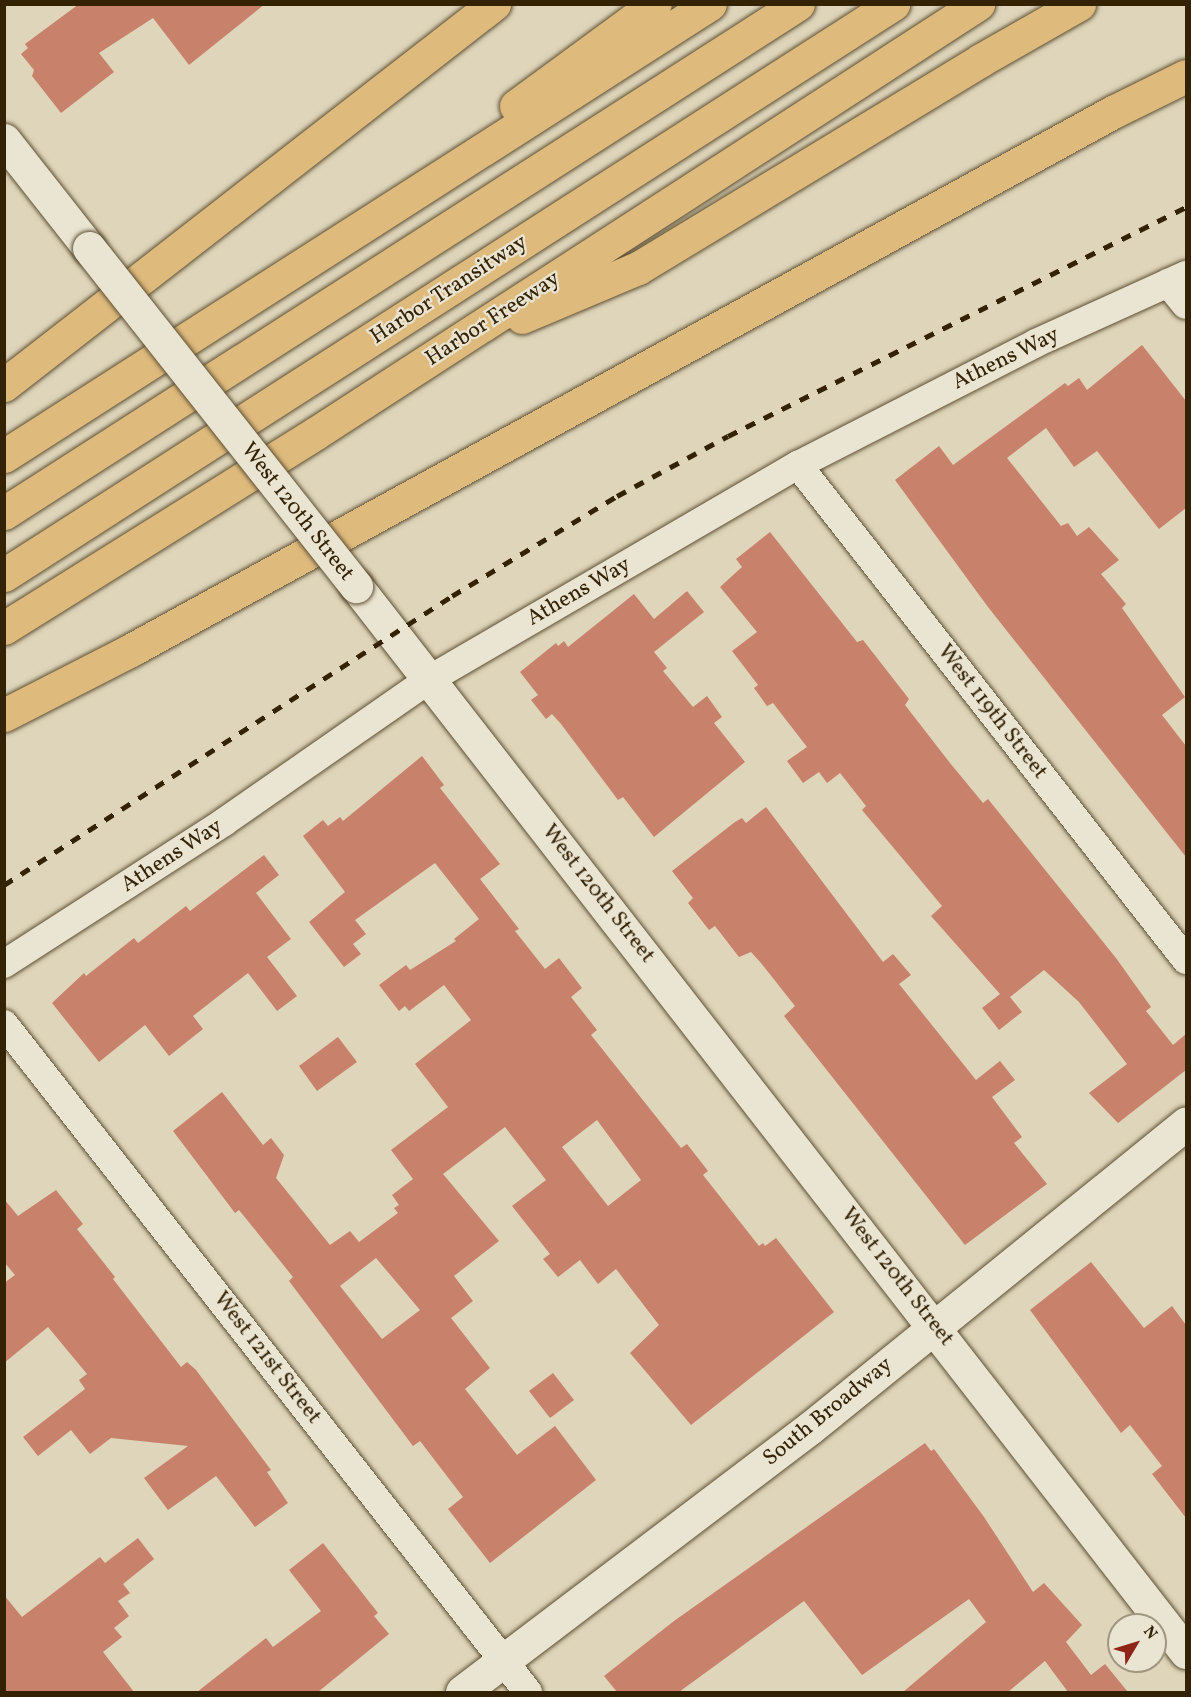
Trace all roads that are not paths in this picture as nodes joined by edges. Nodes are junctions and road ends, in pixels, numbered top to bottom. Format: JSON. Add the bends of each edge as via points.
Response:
{"nodes":[{"id":1,"x":484,"y":4,"type":"edge"},
{"id":2,"x":494,"y":4,"type":"edge"},
{"id":3,"x":656,"y":4,"type":"edge"},
{"id":4,"x":710,"y":4,"type":"edge"},
{"id":5,"x":798,"y":4,"type":"edge"},
{"id":6,"x":893,"y":4,"type":"edge"},
{"id":7,"x":978,"y":4,"type":"edge"},
{"id":8,"x":1079,"y":4,"type":"edge"},
{"id":9,"x":1186,"y":76,"type":"edge"},
{"id":10,"x":383,"y":90,"type":"junction"},
{"id":11,"x":4,"y":140,"type":"edge"},
{"id":12,"x":1177,"y":279,"type":"edge"},
{"id":13,"x":1186,"y":305,"type":"edge"},
{"id":14,"x":234,"y":311,"type":"junction"},
{"id":15,"x":438,"y":354,"type":"junction"},
{"id":16,"x":4,"y":385,"type":"edge"},
{"id":17,"x":4,"y":456,"type":"edge"},
{"id":18,"x":798,"y":465,"type":"junction"},
{"id":19,"x":4,"y":513,"type":"edge"},
{"id":20,"x":4,"y":575,"type":"edge"},
{"id":21,"x":4,"y":628,"type":"edge"},
{"id":22,"x":430,"y":680,"type":"junction"},
{"id":23,"x":4,"y":715,"type":"edge"},
{"id":24,"x":1186,"y":960,"type":"edge"},
{"id":25,"x":4,"y":964,"type":"edge"},
{"id":26,"x":4,"y":1024,"type":"edge"},
{"id":27,"x":1186,"y":1123,"type":"edge"},
{"id":28,"x":935,"y":1325,"type":"junction"},
{"id":29,"x":1186,"y":1652,"type":"edge"},
{"id":30,"x":504,"y":1659,"type":"junction"},
{"id":31,"x":462,"y":1692,"type":"edge"},
{"id":32,"x":528,"y":1692,"type":"edge"}],
"edges":[{"from":1,"to":10,"type":"highway"},
{"from":2,"to":10,"type":"highway"},
{"from":3,"to":14,"type":"highway"},
{"from":4,"to":14,"type":"highway"},
{"from":5,"to":19,"type":"highway"},
{"from":6,"to":20,"type":"highway","name":"Harbor Transitway"},
{"from":7,"to":15,"type":"highway","name":"Harbor Freeway"},
{"from":8,"to":15,"type":"highway","via":[[638,268]]},
{"from":9,"to":23,"type":"highway","via":[[131,650]]},
{"from":10,"to":16,"type":"highway"},
{"from":11,"to":22,"type":"street","name":"West 120th Street","bridge":true},
{"from":12,"to":13,"type":"street"},
{"from":12,"to":18,"type":"street","name":"Athens Way","via":[[1036,343]]},
{"from":14,"to":17,"type":"highway"},
{"from":15,"to":21,"type":"highway","name":"Harbor Freeway"},
{"from":18,"to":22,"type":"street","name":"Athens Way"},
{"from":18,"to":24,"type":"street","name":"West 119th Street"},
{"from":22,"to":25,"type":"street","name":"Athens Way","via":[[224,822]]},
{"from":22,"to":28,"type":"street","name":"West 120th Street"},
{"from":26,"to":30,"type":"street","name":"West 121st Street"},
{"from":27,"to":28,"type":"street","name":"South Broadway"},
{"from":28,"to":29,"type":"street","name":"West 120th Street"},
{"from":28,"to":30,"type":"street","name":"South Broadway","via":[[744,1479]]},
{"from":30,"to":31,"type":"street","name":"South Broadway"},
{"from":30,"to":32,"type":"street","name":"West 121st Street"}]}
